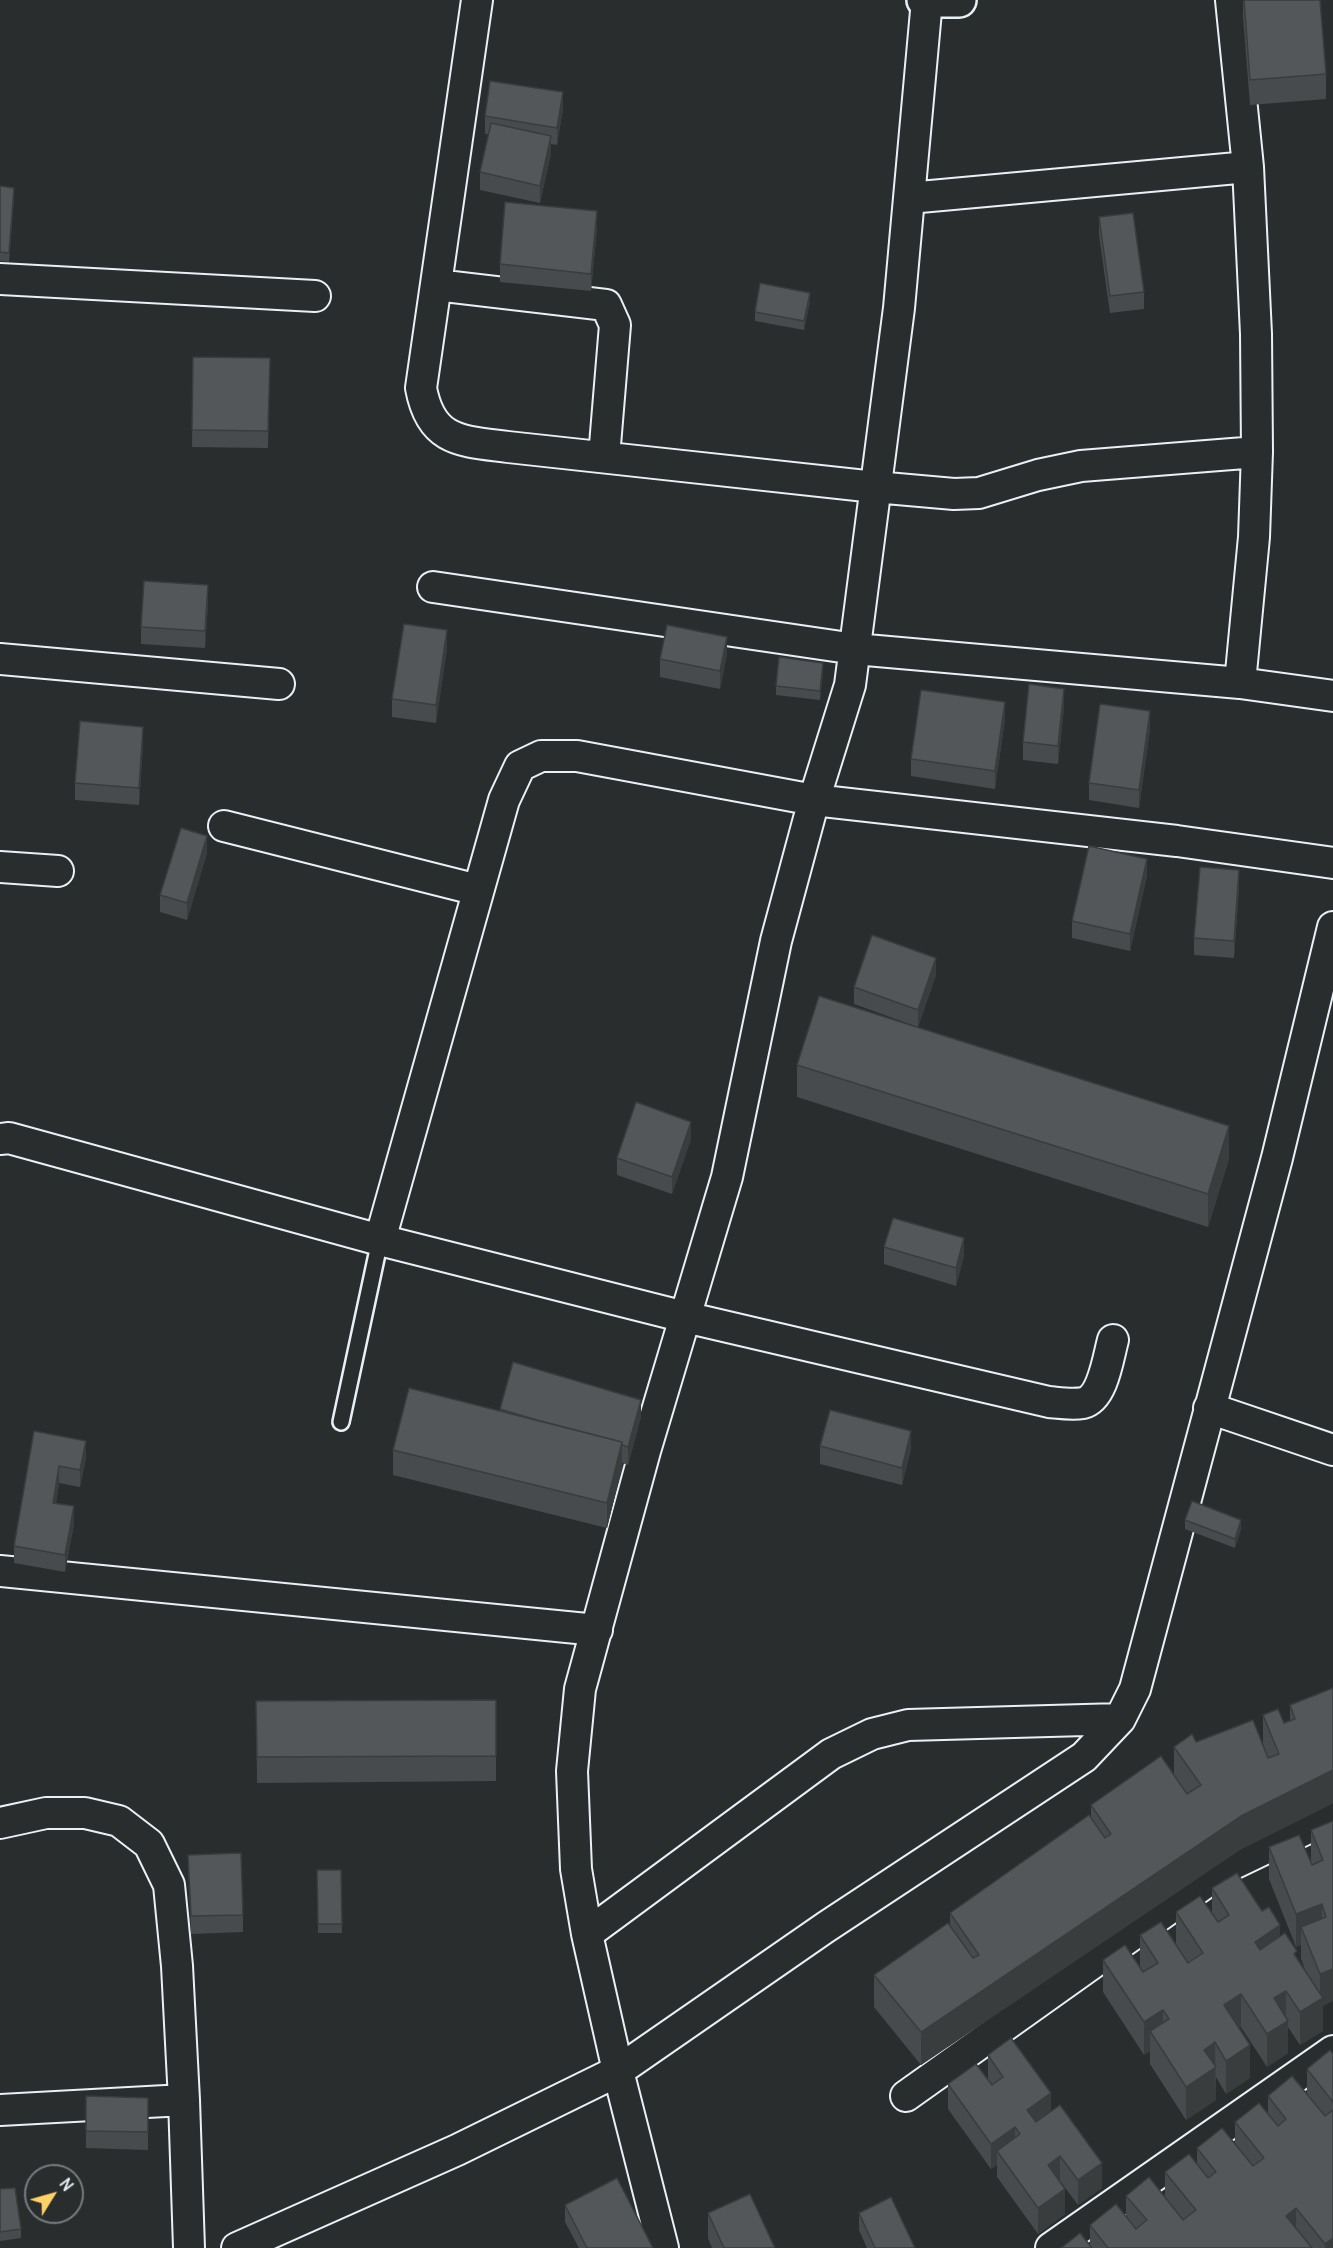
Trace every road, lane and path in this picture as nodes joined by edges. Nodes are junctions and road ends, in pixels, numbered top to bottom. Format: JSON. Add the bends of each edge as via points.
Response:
{"nodes":[{"id":1,"x":477,"y":0,"type":"edge"},
{"id":2,"x":925,"y":0,"type":"edge"},
{"id":3,"x":959,"y":0,"type":"edge"},
{"id":4,"x":1231,"y":0,"type":"edge"},
{"id":5,"x":1248,"y":167,"type":"junction"},
{"id":6,"x":909,"y":198,"type":"junction"},
{"id":7,"x":0,"y":279,"type":"edge"},
{"id":8,"x":436,"y":285,"type":"junction"},
{"id":9,"x":315,"y":296,"type":"dead end"},
{"id":10,"x":1257,"y":452,"type":"junction"},
{"id":11,"x":604,"y":457,"type":"junction"},
{"id":12,"x":875,"y":488,"type":"junction"},
{"id":13,"x":433,"y":587,"type":"dead end"},
{"id":14,"x":855,"y":649,"type":"junction"},
{"id":15,"x":0,"y":659,"type":"edge"},
{"id":16,"x":1240,"y":682,"type":"junction"},
{"id":17,"x":279,"y":684,"type":"dead end"},
{"id":18,"x":1333,"y":696,"type":"edge"},
{"id":19,"x":814,"y":800,"type":"junction"},
{"id":20,"x":224,"y":826,"type":"dead end"},
{"id":21,"x":1333,"y":863,"type":"edge"},
{"id":22,"x":0,"y":867,"type":"edge"},
{"id":23,"x":58,"y":872,"type":"dead end"},
{"id":24,"x":478,"y":890,"type":"junction"},
{"id":25,"x":1333,"y":928,"type":"edge"},
{"id":26,"x":0,"y":1139,"type":"edge"},
{"id":27,"x":381,"y":1239,"type":"junction"},
{"id":28,"x":685,"y":1317,"type":"junction"},
{"id":29,"x":1113,"y":1340,"type":"dead end"},
{"id":30,"x":1209,"y":1408,"type":"junction"},
{"id":31,"x":340,"y":1422,"type":"dead end"},
{"id":32,"x":1333,"y":1450,"type":"edge"},
{"id":33,"x":0,"y":1571,"type":"edge"},
{"id":34,"x":597,"y":1630,"type":"junction"},
{"id":35,"x":1120,"y":1719,"type":"junction"},
{"id":36,"x":1333,"y":1816,"type":"edge"},
{"id":37,"x":0,"y":1823,"type":"edge"},
{"id":38,"x":587,"y":1934,"type":"junction"},
{"id":39,"x":1333,"y":2052,"type":"edge"},
{"id":40,"x":618,"y":2072,"type":"junction"},
{"id":41,"x":906,"y":2096,"type":"dead end"},
{"id":42,"x":184,"y":2100,"type":"junction"},
{"id":43,"x":0,"y":2110,"type":"edge"},
{"id":44,"x":189,"y":2248,"type":"edge"},
{"id":45,"x":237,"y":2248,"type":"edge"},
{"id":46,"x":663,"y":2248,"type":"edge"},
{"id":47,"x":1051,"y":2248,"type":"edge"}],
"edges":[{"from":1,"to":8,"type":"street"},
{"from":2,"to":3,"type":"street"},
{"from":2,"to":6,"type":"street"},
{"from":4,"to":5,"type":"street"},
{"from":5,"to":6,"type":"street"},
{"from":5,"to":10,"type":"street"},
{"from":6,"to":12,"type":"street"},
{"from":7,"to":9,"type":"street"},
{"from":8,"to":11,"type":"street","via":[[421,388],[425,409],[435,425],[468,442]]},
{"from":8,"to":11,"type":"street","via":[[606,305],[615,325]]},
{"from":10,"to":12,"type":"street","via":[[1081,466],[979,493]]},
{"from":10,"to":16,"type":"street","via":[[1254,537]]},
{"from":11,"to":12,"type":"street"},
{"from":12,"to":14,"type":"street"},
{"from":13,"to":14,"type":"street"},
{"from":14,"to":16,"type":"street"},
{"from":14,"to":19,"type":"street","via":[[850,685]]},
{"from":15,"to":17,"type":"street"},
{"from":16,"to":18,"type":"street"},
{"from":19,"to":21,"type":"street","via":[[1177,841]]},
{"from":19,"to":24,"type":"street","via":[[577,756],[541,756],[520,766],[504,800]]},
{"from":19,"to":28,"type":"street","via":[[776,941],[726,1177]]},
{"from":20,"to":24,"type":"street"},
{"from":22,"to":23,"type":"street"},
{"from":24,"to":27,"type":"street"},
{"from":25,"to":30,"type":"street"},
{"from":26,"to":27,"type":"street","via":[[9,1138]]},
{"from":27,"to":28,"type":"street"},
{"from":27,"to":31,"type":"lane"},
{"from":28,"to":29,"type":"street","via":[[1070,1404],[1086,1402],[1099,1391]]},
{"from":28,"to":34,"type":"street"},
{"from":30,"to":32,"type":"street"},
{"from":30,"to":35,"type":"street","via":[[1135,1689]]},
{"from":33,"to":34,"type":"street"},
{"from":34,"to":38,"type":"street","via":[[580,1689],[572,1771],[576,1869]]},
{"from":35,"to":38,"type":"street","via":[[908,1725],[872,1734],[831,1754]]},
{"from":35,"to":40,"type":"street","via":[[1084,1757],[825,1927]]},
{"from":36,"to":41,"type":"street","via":[[1229,1866]]},
{"from":37,"to":42,"type":"street","via":[[46,1813],[85,1813],[119,1821],[149,1844],[169,1885]]},
{"from":38,"to":40,"type":"street"},
{"from":39,"to":47,"type":"street"},
{"from":40,"to":45,"type":"street","via":[[457,2150]]},
{"from":40,"to":46,"type":"street"},
{"from":42,"to":43,"type":"street"},
{"from":42,"to":44,"type":"street"}]}
